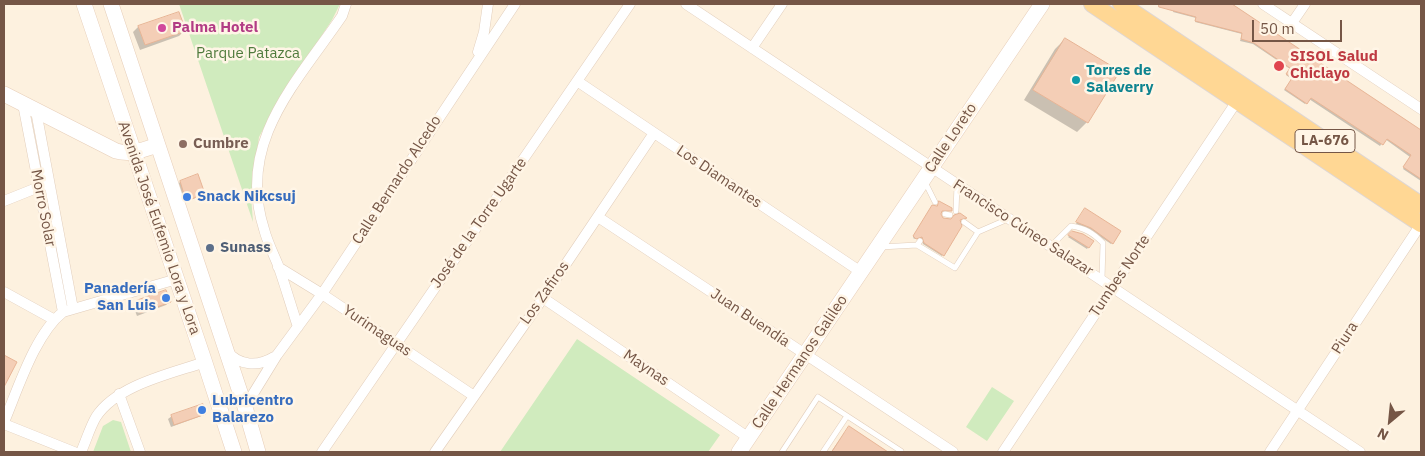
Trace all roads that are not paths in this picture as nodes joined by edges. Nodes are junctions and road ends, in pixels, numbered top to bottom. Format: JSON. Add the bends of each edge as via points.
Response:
{"nodes":[{"id":1,"x":84,"y":4,"type":"edge"},
{"id":2,"x":110,"y":4,"type":"edge"},
{"id":3,"x":346,"y":4,"type":"edge"},
{"id":4,"x":488,"y":4,"type":"edge"},
{"id":5,"x":515,"y":4,"type":"edge"},
{"id":6,"x":630,"y":4,"type":"edge"},
{"id":7,"x":686,"y":4,"type":"edge"},
{"id":8,"x":782,"y":4,"type":"edge"},
{"id":9,"x":1042,"y":4,"type":"edge"},
{"id":10,"x":1092,"y":4,"type":"edge"},
{"id":11,"x":1121,"y":4,"type":"edge"},
{"id":12,"x":1263,"y":4,"type":"edge"},
{"id":13,"x":1305,"y":4,"type":"edge"},
{"id":14,"x":1292,"y":23,"type":"junction"},
{"id":15,"x":752,"y":48,"type":"junction"},
{"id":16,"x":475,"y":62,"type":"junction"},
{"id":17,"x":577,"y":81,"type":"junction"},
{"id":18,"x":4,"y":94,"type":"edge"},
{"id":19,"x":1237,"y":101,"type":"junction"},
{"id":20,"x":29,"y":107,"type":"junction"},
{"id":21,"x":1421,"y":109,"type":"edge"},
{"id":22,"x":654,"y":133,"type":"junction"},
{"id":23,"x":157,"y":145,"type":"junction"},
{"id":24,"x":134,"y":153,"type":"junction"},
{"id":25,"x":927,"y":173,"type":"junction"},
{"id":26,"x":49,"y":183,"type":"junction"},
{"id":27,"x":958,"y":185,"type":"junction"},
{"id":28,"x":38,"y":188,"type":"junction"},
{"id":29,"x":4,"y":201,"type":"edge"},
{"id":30,"x":934,"y":202,"type":"dead end"},
{"id":31,"x":1421,"y":205,"type":"edge"},
{"id":32,"x":956,"y":211,"type":"dead end"},
{"id":33,"x":598,"y":217,"type":"junction"},
{"id":34,"x":1009,"y":219,"type":"junction"},
{"id":35,"x":964,"y":222,"type":"dead end"},
{"id":36,"x":1421,"y":224,"type":"edge"},
{"id":37,"x":978,"y":232,"type":"junction"},
{"id":38,"x":1051,"y":246,"type":"junction"},
{"id":39,"x":878,"y":247,"type":"junction"},
{"id":40,"x":278,"y":267,"type":"junction"},
{"id":41,"x":861,"y":272,"type":"junction"},
{"id":42,"x":177,"y":279,"type":"junction"},
{"id":43,"x":1102,"y":279,"type":"junction"},
{"id":44,"x":1113,"y":287,"type":"junction"},
{"id":45,"x":4,"y":292,"type":"edge"},
{"id":46,"x":322,"y":294,"type":"junction"},
{"id":47,"x":543,"y":298,"type":"junction"},
{"id":48,"x":68,"y":310,"type":"junction"},
{"id":49,"x":53,"y":319,"type":"junction"},
{"id":50,"x":298,"y":327,"type":"junction"},
{"id":51,"x":396,"y":344,"type":"junction"},
{"id":52,"x":225,"y":348,"type":"junction"},
{"id":53,"x":805,"y":354,"type":"junction"},
{"id":54,"x":277,"y":355,"type":"junction"},
{"id":55,"x":205,"y":362,"type":"junction"},
{"id":56,"x":119,"y":394,"type":"junction"},
{"id":57,"x":474,"y":396,"type":"junction"},
{"id":58,"x":245,"y":407,"type":"junction"},
{"id":59,"x":1298,"y":410,"type":"junction"},
{"id":60,"x":847,"y":416,"type":"junction"},
{"id":61,"x":4,"y":423,"type":"edge"},
{"id":62,"x":328,"y":442,"type":"junction"},
{"id":63,"x":743,"y":448,"type":"edge"},
{"id":64,"x":901,"y":451,"type":"dead end"},
{"id":65,"x":74,"y":452,"type":"edge"},
{"id":66,"x":81,"y":452,"type":"edge"},
{"id":67,"x":140,"y":452,"type":"edge"},
{"id":68,"x":234,"y":452,"type":"edge"},
{"id":69,"x":258,"y":452,"type":"edge"},
{"id":70,"x":314,"y":452,"type":"edge"},
{"id":71,"x":322,"y":452,"type":"edge"},
{"id":72,"x":435,"y":452,"type":"edge"},
{"id":73,"x":782,"y":452,"type":"edge"},
{"id":74,"x":823,"y":452,"type":"edge"},
{"id":75,"x":953,"y":452,"type":"edge"},
{"id":76,"x":1003,"y":452,"type":"edge"},
{"id":77,"x":1270,"y":452,"type":"edge"},
{"id":78,"x":1360,"y":452,"type":"edge"}],
"edges":[{"from":1,"to":24,"type":"main road","name":"Avenida José Eufemio Lora y Lora"},
{"from":2,"to":23,"type":"main road","name":"Avenida José Eufemio Lora y Lora"},
{"from":3,"to":40,"type":"street","via":[[342,16],[284,100],[268,129],[260,154],[258,199],[263,228]]},
{"from":4,"to":16,"type":"street"},
{"from":5,"to":16,"type":"street","name":"Calle Bernardo Alcedo"},
{"from":6,"to":17,"type":"street","name":"José de la Torre Ugarte"},
{"from":7,"to":15,"type":"street","name":"Francisco Cúneo Salazar"},
{"from":8,"to":15,"type":"street"},
{"from":9,"to":25,"type":"main road","name":"Calle Loreto"},
{"from":10,"to":19,"type":"main road","number":"LA-676"},
{"from":11,"to":31,"type":"main road","number":"LA-676"},
{"from":12,"to":14,"type":"street"},
{"from":13,"to":14,"type":"street"},
{"from":14,"to":21,"type":"street"},
{"from":15,"to":25,"type":"street","name":"Francisco Cúneo Salazar"},
{"from":16,"to":46,"type":"street","name":"Calle Bernardo Alcedo"},
{"from":17,"to":22,"type":"street","name":"Los Diamantes"},
{"from":17,"to":51,"type":"street","name":"José de la Torre Ugarte"},
{"from":18,"to":20,"type":"main road"},
{"from":19,"to":36,"type":"main road","number":"LA-676"},
{"from":19,"to":44,"type":"street","name":"Tumbes Norte"},
{"from":20,"to":24,"type":"main road","via":[[116,151]]},
{"from":20,"to":26,"type":"street","name":"Morro Solar"},
{"from":20,"to":28,"type":"street","name":"Morro Solar"},
{"from":22,"to":33,"type":"street","name":"Los Zafiros"},
{"from":22,"to":41,"type":"street","name":"Los Diamantes"},
{"from":23,"to":24,"type":"main road"},
{"from":23,"to":52,"type":"main road","name":"Avenida José Eufemio Lora y Lora"},
{"from":24,"to":42,"type":"main road","name":"Avenida José Eufemio Lora y Lora"},
{"from":25,"to":27,"type":"street","name":"Francisco Cúneo Salazar"},
{"from":25,"to":30,"type":"lane"},
{"from":25,"to":39,"type":"main road","name":"Calle Loreto"},
{"from":26,"to":28,"type":"street"},
{"from":26,"to":48,"type":"street","name":"Morro Solar"},
{"from":27,"to":32,"type":"lane"},
{"from":27,"to":34,"type":"street","name":"Francisco Cúneo Salazar"},
{"from":28,"to":29,"type":"street"},
{"from":28,"to":48,"type":"street","name":"Morro Solar"},
{"from":33,"to":47,"type":"street","name":"Los Zafiros"},
{"from":33,"to":53,"type":"street","name":"Juan Buendía"},
{"from":34,"to":37,"type":"lane"},
{"from":34,"to":38,"type":"street","name":"Francisco Cúneo Salazar"},
{"from":35,"to":37,"type":"lane"},
{"from":36,"to":59,"type":"street","name":"Piura"},
{"from":37,"to":39,"type":"lane","via":[[955,268],[919,243]]},
{"from":38,"to":43,"type":"street","name":"Francisco Cúneo Salazar"},
{"from":38,"to":43,"type":"lane","via":[[1071,226],[1096,235],[1103,243]]},
{"from":39,"to":41,"type":"main road","name":"Calle Loreto"},
{"from":40,"to":46,"type":"street","name":"Yurimaguas"},
{"from":40,"to":50,"type":"street"},
{"from":41,"to":53,"type":"main road","name":"Calle Hermanos Galileo"},
{"from":42,"to":48,"type":"street"},
{"from":42,"to":55,"type":"main road","name":"Avenida José Eufemio Lora y Lora"},
{"from":43,"to":44,"type":"street","name":"Francisco Cúneo Salazar"},
{"from":44,"to":59,"type":"street","name":"Francisco Cúneo Salazar"},
{"from":44,"to":76,"type":"street","name":"Tumbes Norte"},
{"from":45,"to":49,"type":"street"},
{"from":46,"to":50,"type":"street","name":"Calle Bernardo Alcedo"},
{"from":46,"to":51,"type":"street","name":"Yurimaguas"},
{"from":47,"to":57,"type":"street","name":"Los Zafiros"},
{"from":47,"to":63,"type":"street","name":"Maynas"},
{"from":48,"to":49,"type":"street"},
{"from":49,"to":61,"type":"street","via":[[40,338]]},
{"from":50,"to":54,"type":"street","name":"Calle Bernardo Alcedo"},
{"from":51,"to":57,"type":"street","name":"Yurimaguas"},
{"from":51,"to":62,"type":"street","name":"José de la Torre Ugarte"},
{"from":52,"to":54,"type":"street","via":[[239,362],[249,364],[259,364]]},
{"from":52,"to":58,"type":"main road","name":"Avenida José Eufemio Lora y Lora"},
{"from":53,"to":63,"type":"main road","name":"Calle Hermanos Galileo"},
{"from":53,"to":75,"type":"street","name":"Juan Buendía"},
{"from":54,"to":58,"type":"street","name":"Calle Bernardo Alcedo"},
{"from":55,"to":56,"type":"street"},
{"from":55,"to":68,"type":"main road","name":"Avenida José Eufemio Lora y Lora"},
{"from":56,"to":66,"type":"street","via":[[96,417]]},
{"from":56,"to":67,"type":"street"},
{"from":57,"to":72,"type":"street","name":"Los Zafiros"},
{"from":58,"to":69,"type":"main road","name":"Avenida José Eufemio Lora y Lora"},
{"from":59,"to":77,"type":"street","name":"Piura"},
{"from":59,"to":78,"type":"street","name":"Francisco Cúneo Salazar"},
{"from":60,"to":64,"type":"lane"},
{"from":60,"to":73,"type":"lane","via":[[818,397]]},
{"from":60,"to":74,"type":"lane"},
{"from":61,"to":65,"type":"street"},
{"from":62,"to":70,"type":"street","name":"José de la Torre Ugarte"},
{"from":62,"to":71,"type":"street","name":"José de la Torre Ugarte"}]}
